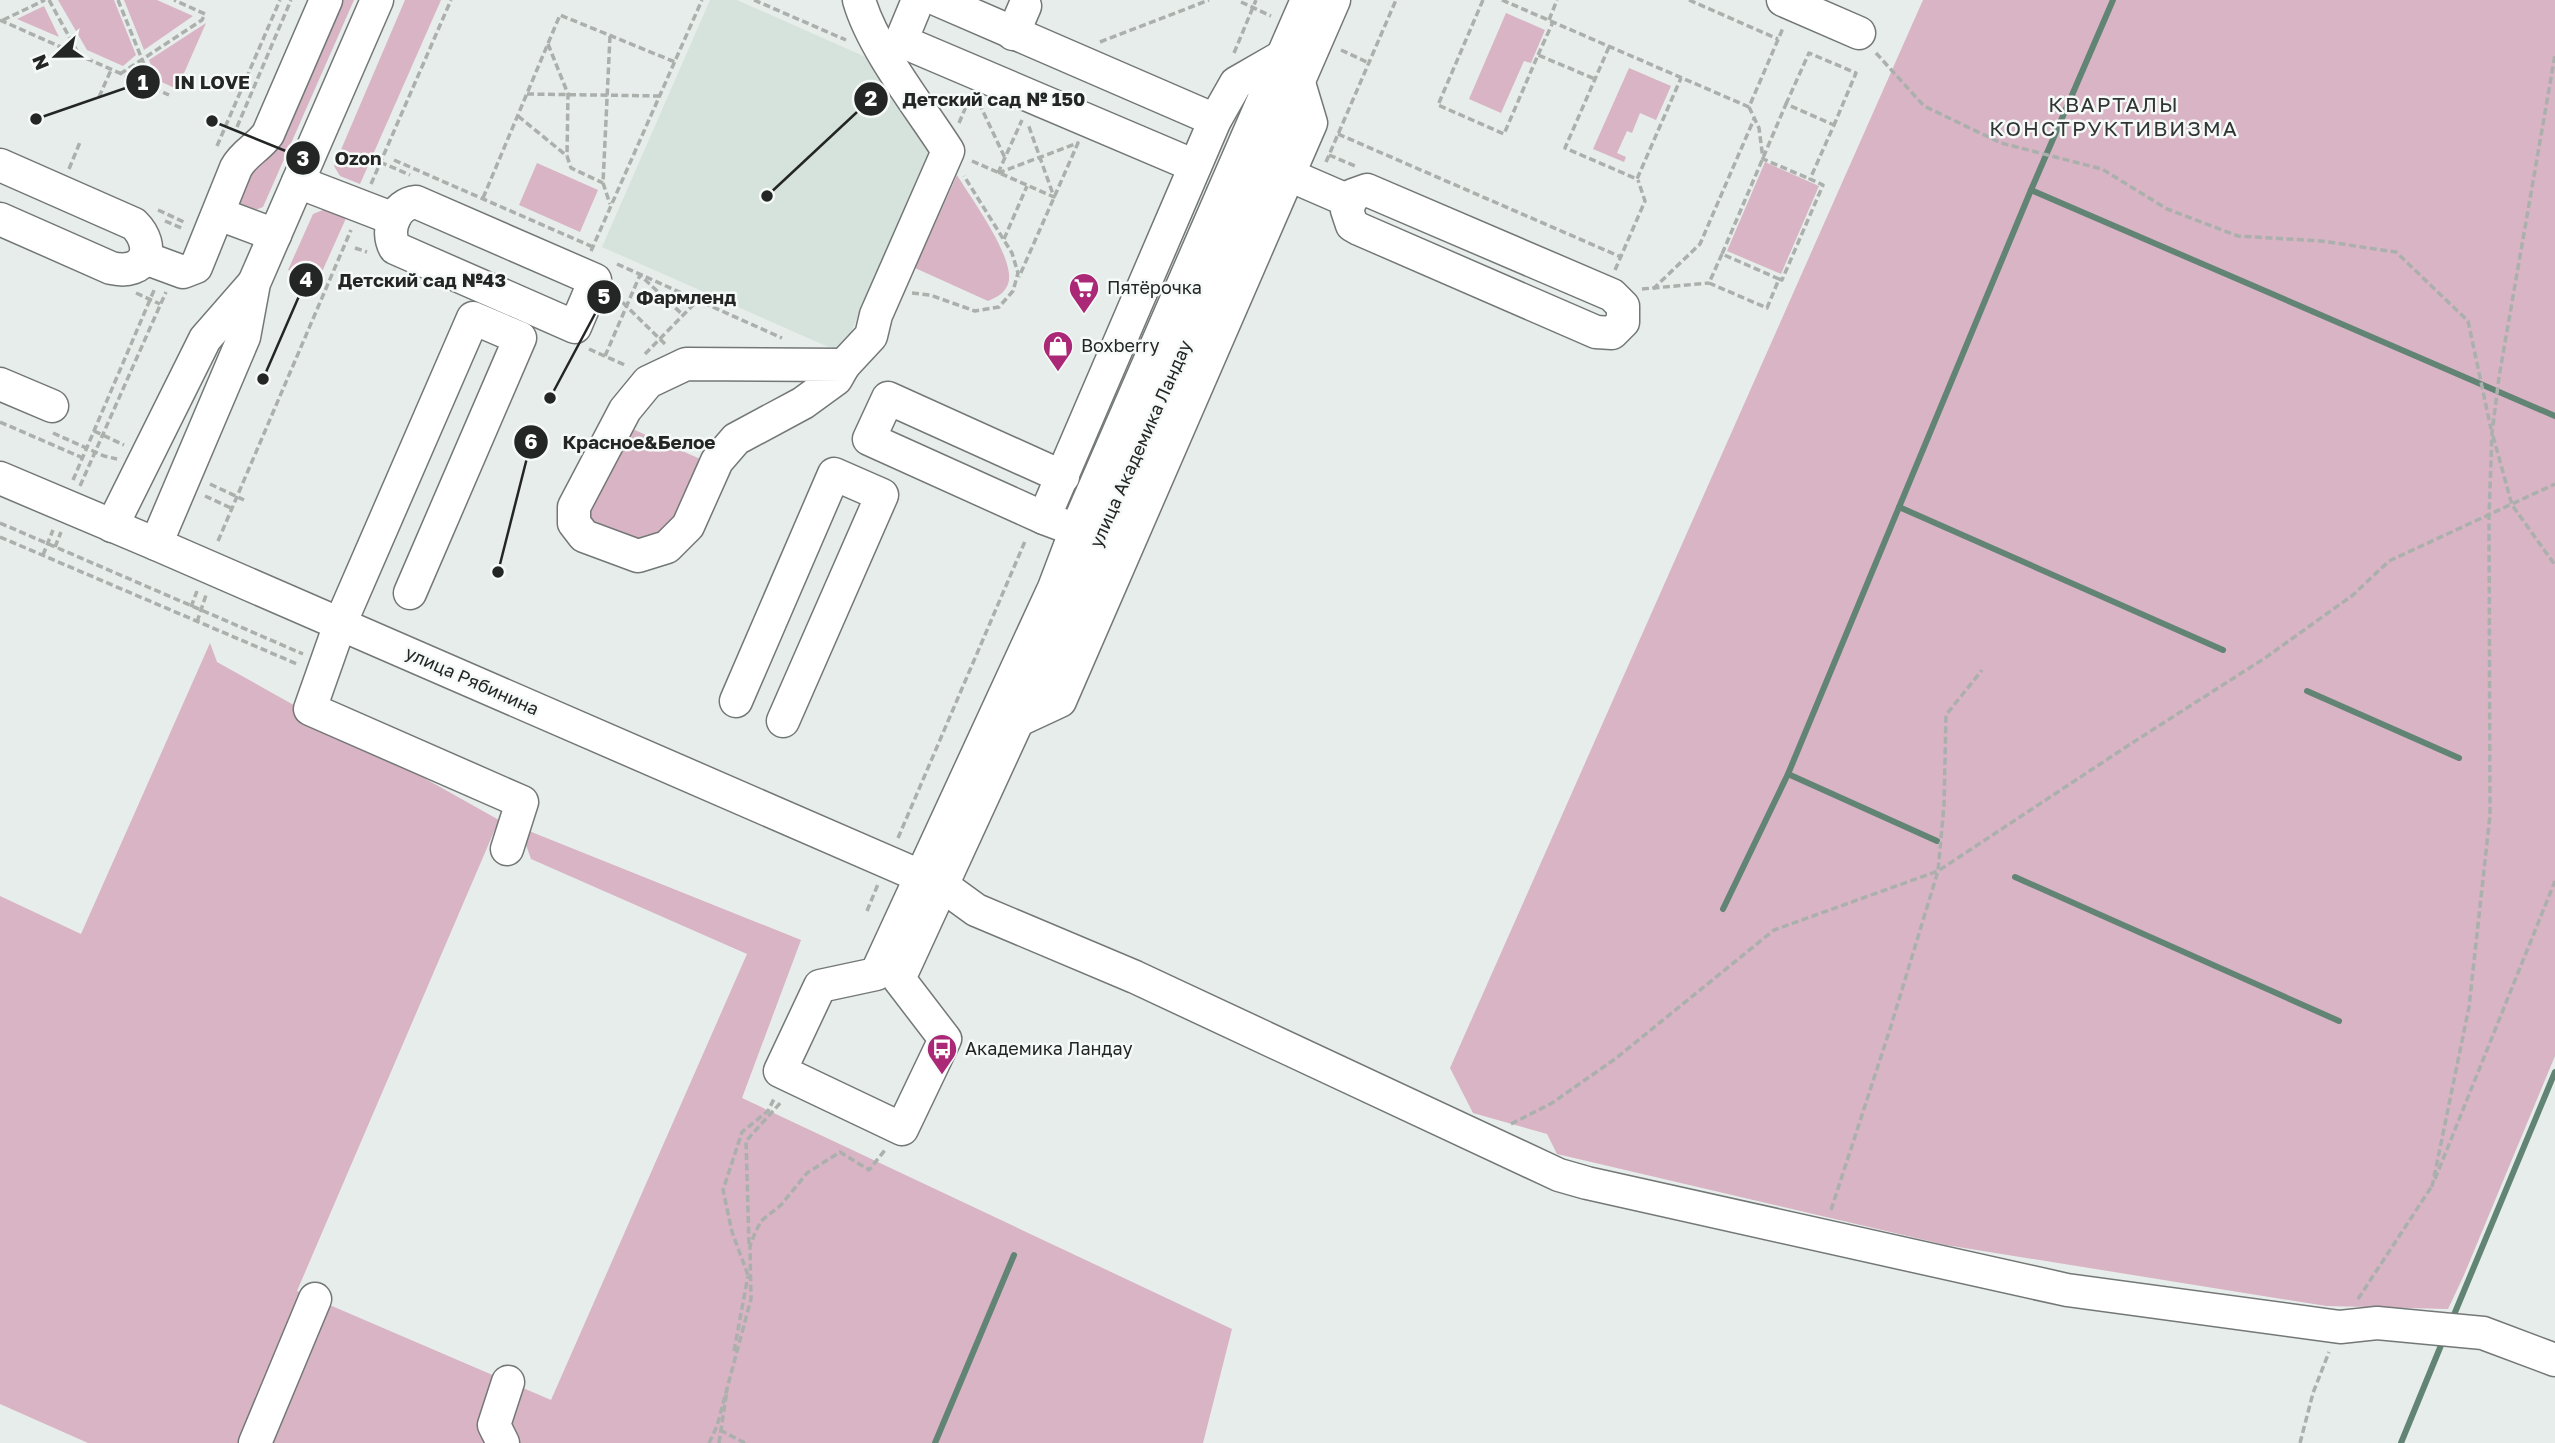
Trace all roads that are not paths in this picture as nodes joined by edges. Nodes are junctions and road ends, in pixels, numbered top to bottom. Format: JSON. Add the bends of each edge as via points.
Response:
{"nodes":[{"id":1,"x":326,"y":0,"type":"edge"},
{"id":2,"x":377,"y":0,"type":"edge"},
{"id":3,"x":859,"y":0,"type":"edge"},
{"id":4,"x":918,"y":0,"type":"edge"},
{"id":5,"x":938,"y":0,"type":"edge"},
{"id":6,"x":1307,"y":0,"type":"edge"},
{"id":7,"x":1334,"y":0,"type":"edge"},
{"id":8,"x":1025,"y":6,"type":"dead end"},
{"id":9,"x":1783,"y":13,"type":"edge"},
{"id":10,"x":1858,"y":33,"type":"road end"},
{"id":11,"x":1013,"y":34,"type":"junction"},
{"id":12,"x":1283,"y":56,"type":"junction"},
{"id":13,"x":1299,"y":82,"type":"junction"},
{"id":14,"x":1215,"y":120,"type":"junction"},
{"id":15,"x":0,"y":165,"type":"edge"},
{"id":16,"x":1195,"y":166,"type":"junction"},
{"id":17,"x":1302,"y":181,"type":"junction"},
{"id":18,"x":298,"y":182,"type":"junction"},
{"id":19,"x":219,"y":214,"type":"junction"},
{"id":20,"x":0,"y":219,"type":"edge"},
{"id":21,"x":394,"y":219,"type":"junction"},
{"id":22,"x":275,"y":235,"type":"junction"},
{"id":23,"x":145,"y":258,"type":"junction"},
{"id":24,"x":254,"y":283,"type":"junction"},
{"id":25,"x":533,"y":308,"type":"junction"},
{"id":26,"x":520,"y":338,"type":"junction"},
{"id":27,"x":1633,"y":348,"type":"dead end"},
{"id":28,"x":844,"y":365,"type":"junction"},
{"id":29,"x":0,"y":384,"type":"edge"},
{"id":30,"x":52,"y":406,"type":"dead end"},
{"id":31,"x":869,"y":439,"type":"junction"},
{"id":32,"x":1063,"y":477,"type":"junction"},
{"id":33,"x":0,"y":478,"type":"edge"},
{"id":34,"x":850,"y":481,"type":"junction"},
{"id":35,"x":1044,"y":518,"type":"junction"},
{"id":36,"x":112,"y":526,"type":"junction"},
{"id":37,"x":1076,"y":530,"type":"junction"},
{"id":38,"x":156,"y":544,"type":"junction"},
{"id":39,"x":410,"y":593,"type":"dead end"},
{"id":40,"x":340,"y":624,"type":"junction"},
{"id":41,"x":736,"y":701,"type":"dead end"},
{"id":42,"x":783,"y":721,"type":"dead end"},
{"id":43,"x":1017,"y":721,"type":"junction"},
{"id":44,"x":507,"y":849,"type":"dead end"},
{"id":45,"x":932,"y":881,"type":"junction"},
{"id":46,"x":315,"y":1299,"type":"dead end"},
{"id":47,"x":2555,"y":1360,"type":"edge"},
{"id":48,"x":508,"y":1382,"type":"dead end"},
{"id":49,"x":255,"y":1443,"type":"edge"},
{"id":50,"x":503,"y":1443,"type":"edge"}],
"edges":[{"from":1,"to":19,"type":"street","via":[[268,134],[242,156]]},
{"from":2,"to":18,"type":"street"},
{"from":3,"to":28,"type":"street","via":[[888,59],[948,150],[871,336]]},
{"from":4,"to":16,"type":"street","via":[[901,41]]},
{"from":5,"to":11,"type":"street"},
{"from":6,"to":12,"type":"street","name":"улица Академика Ландау"},
{"from":7,"to":13,"type":"street","name":"улица Академика Ландау"},
{"from":8,"to":11,"type":"street"},
{"from":9,"to":10,"type":"street"},
{"from":11,"to":14,"type":"street"},
{"from":12,"to":14,"type":"street","via":[[1236,83]]},
{"from":12,"to":37,"type":"street","name":"улица Академика Ландау"},
{"from":13,"to":17,"type":"street","via":[[1311,123]]},
{"from":13,"to":43,"type":"street","name":"улица Академика Ландау"},
{"from":14,"to":16,"type":"street"},
{"from":15,"to":23,"type":"street","via":[[134,224],[144,234]]},
{"from":16,"to":32,"type":"street"},
{"from":17,"to":27,"type":"street","via":[[1349,201],[1348,218],[1359,229]]},
{"from":17,"to":43,"type":"street","via":[[1060,701]]},
{"from":18,"to":21,"type":"street"},
{"from":18,"to":22,"type":"street"},
{"from":19,"to":22,"type":"street"},
{"from":19,"to":23,"type":"street","via":[[196,267],[183,272]]},
{"from":20,"to":23,"type":"street","via":[[122,271]]},
{"from":21,"to":25,"type":"street","via":[[391,240],[395,248]]},
{"from":21,"to":25,"type":"street","via":[[400,208],[416,202],[595,280],[575,327]]},
{"from":22,"to":24,"type":"street"},
{"from":24,"to":36,"type":"street","via":[[205,339]]},
{"from":24,"to":38,"type":"street","via":[[244,337]]},
{"from":25,"to":26,"type":"street"},
{"from":26,"to":39,"type":"street"},
{"from":26,"to":40,"type":"street","via":[[473,318]]},
{"from":28,"to":28,"type":"street","via":[[836,379],[803,403],[736,439],[717,461],[688,526],[667,547],[638,556],[584,536],[574,523],[575,507],[625,410],[648,382],[686,364]]},
{"from":29,"to":30,"type":"street"},
{"from":31,"to":32,"type":"street","via":[[888,398]]},
{"from":31,"to":34,"type":"street"},
{"from":31,"to":35,"type":"street"},
{"from":32,"to":35,"type":"street"},
{"from":33,"to":36,"type":"street","name":"улица Рябинина"},
{"from":34,"to":41,"type":"street","via":[[834,474]]},
{"from":34,"to":42,"type":"street","via":[[882,495]]},
{"from":35,"to":37,"type":"street"},
{"from":36,"to":38,"type":"street","name":"улица Рябинина"},
{"from":37,"to":45,"type":"street","name":"улица Академика Ландау"},
{"from":38,"to":40,"type":"street","name":"улица Рябинина"},
{"from":40,"to":44,"type":"street","via":[[310,709],[522,802]]},
{"from":40,"to":45,"type":"street","name":"улица Рябинина"},
{"from":43,"to":45,"type":"street","name":"улица Академика Ландау"},
{"from":45,"to":45,"type":"street","via":[[899,979],[945,1039],[902,1129],[790,1084],[780,1071],[820,986],[876,974]]},
{"from":45,"to":47,"type":"street","name":"улица Рябинина","via":[[976,910],[1135,976],[1559,1175],[2067,1290],[2340,1327],[2377,1323],[2483,1333]]},
{"from":46,"to":49,"type":"street"},
{"from":48,"to":50,"type":"street","via":[[495,1425]]}]}
